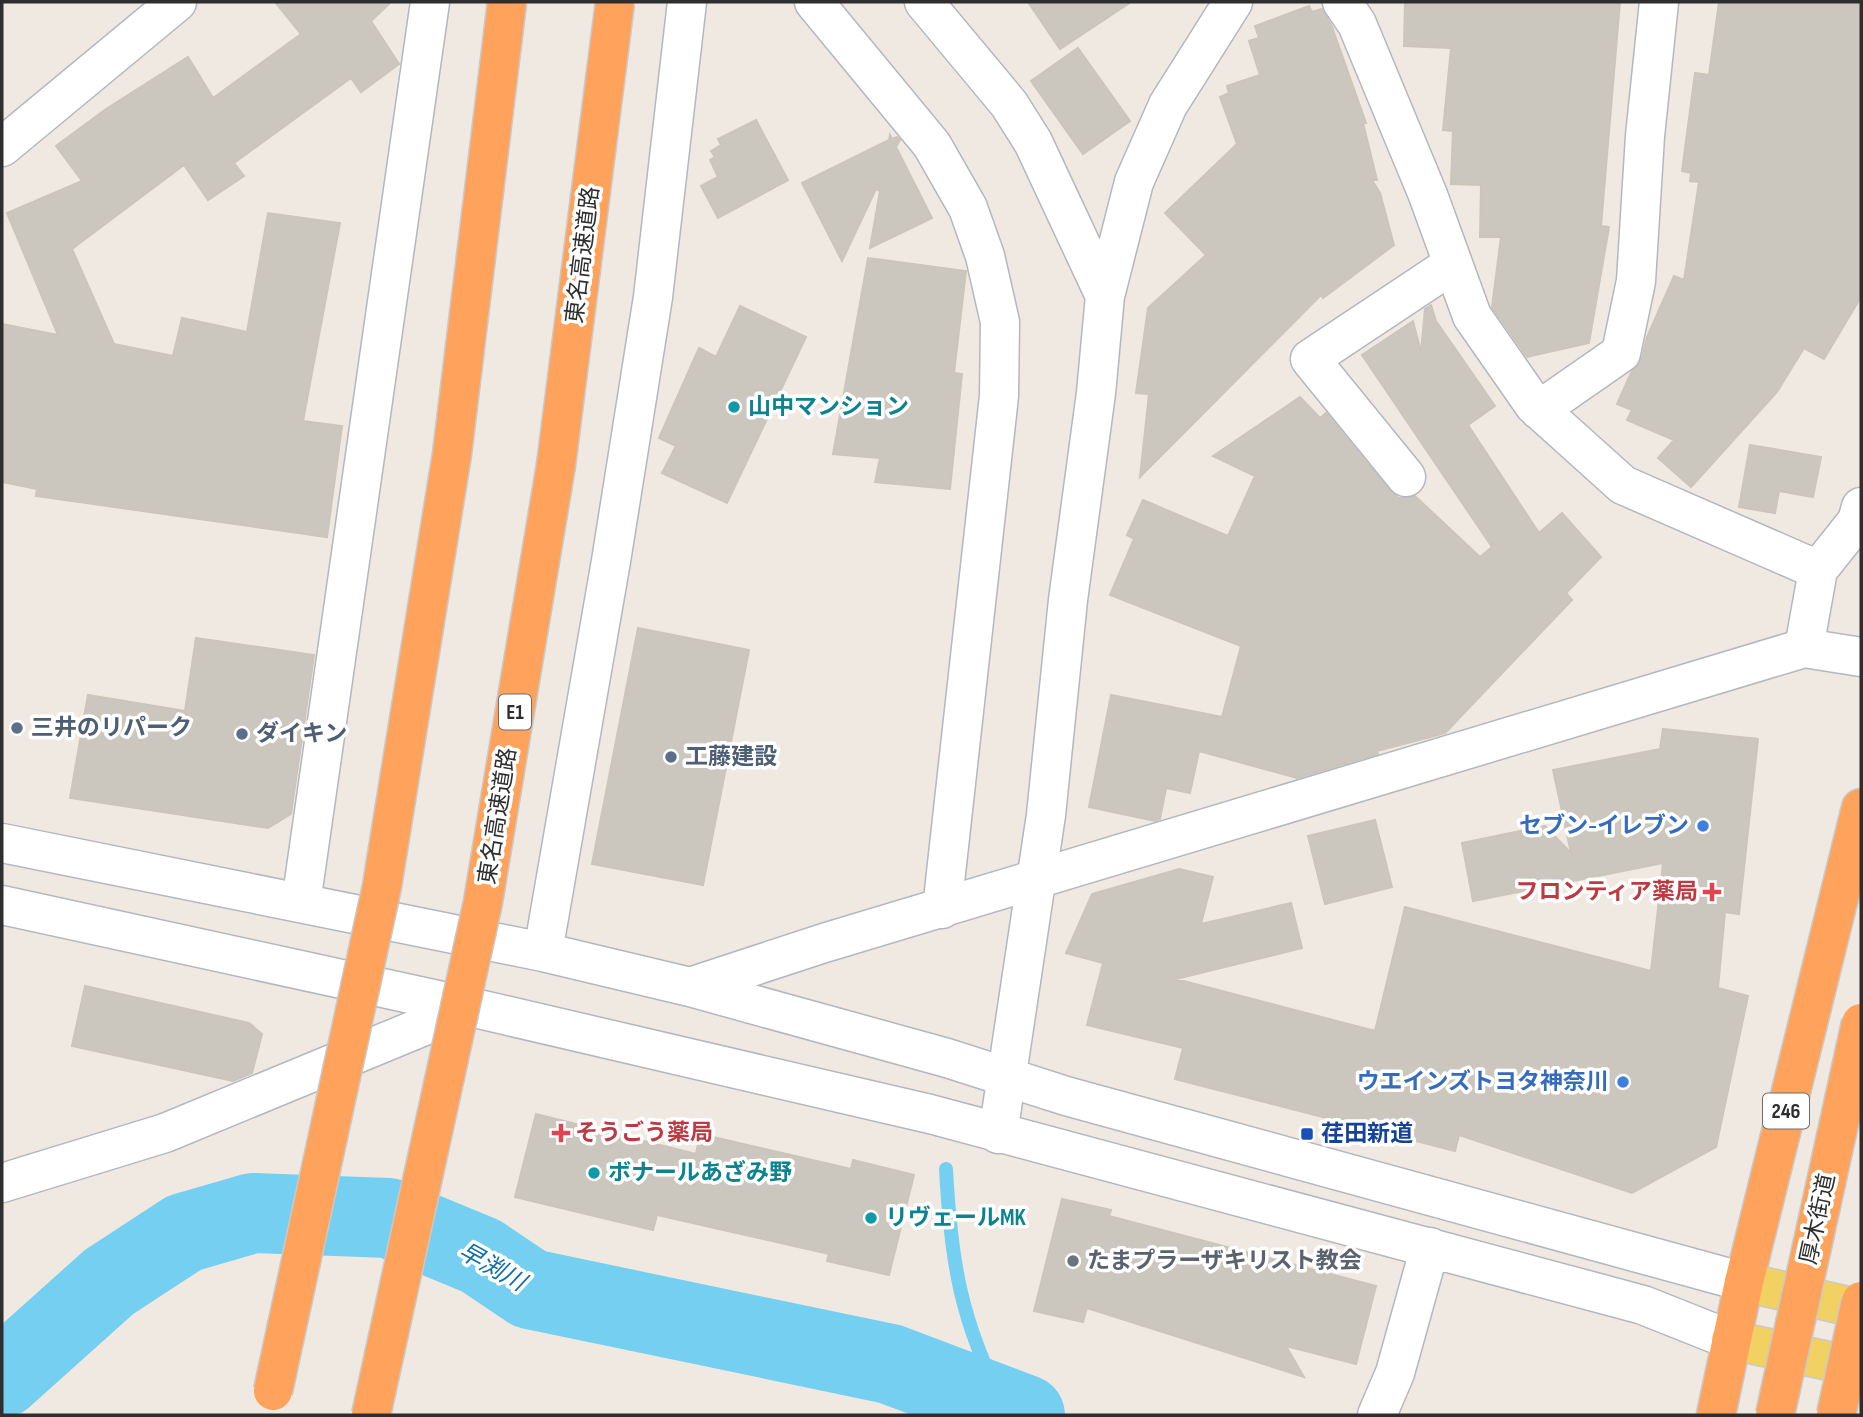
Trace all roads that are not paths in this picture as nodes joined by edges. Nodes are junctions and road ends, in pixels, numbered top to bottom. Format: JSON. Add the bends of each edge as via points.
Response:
{"nodes":[{"id":1,"x":177,"y":2,"type":"edge"},
{"id":2,"x":430,"y":2,"type":"edge"},
{"id":3,"x":507,"y":2,"type":"edge"},
{"id":4,"x":615,"y":2,"type":"edge"},
{"id":5,"x":687,"y":2,"type":"edge"},
{"id":6,"x":814,"y":2,"type":"edge"},
{"id":7,"x":924,"y":2,"type":"edge"},
{"id":8,"x":1233,"y":2,"type":"edge"},
{"id":9,"x":1342,"y":2,"type":"edge"},
{"id":10,"x":1659,"y":2,"type":"edge"},
{"id":11,"x":2,"y":147,"type":"edge"},
{"id":12,"x":1453,"y":264,"type":"junction"},
{"id":13,"x":1105,"y":296,"type":"junction"},
{"id":14,"x":1539,"y":410,"type":"junction"},
{"id":15,"x":1406,"y":477,"type":"dead end"},
{"id":16,"x":1861,"y":507,"type":"edge"},
{"id":17,"x":1818,"y":570,"type":"junction"},
{"id":18,"x":1804,"y":648,"type":"junction"},
{"id":19,"x":1861,"y":656,"type":"edge"},
{"id":20,"x":1861,"y":808,"type":"edge"},
{"id":21,"x":2,"y":843,"type":"edge"},
{"id":22,"x":1036,"y":880,"type":"junction"},
{"id":23,"x":301,"y":903,"type":"junction"},
{"id":24,"x":2,"y":905,"type":"edge"},
{"id":25,"x":942,"y":909,"type":"junction"},
{"id":26,"x":543,"y":952,"type":"junction"},
{"id":27,"x":690,"y":987,"type":"junction"},
{"id":28,"x":470,"y":1007,"type":"junction"},
{"id":29,"x":1861,"y":1023,"type":"edge"},
{"id":30,"x":1006,"y":1076,"type":"junction"},
{"id":31,"x":998,"y":1134,"type":"junction"},
{"id":32,"x":2,"y":1183,"type":"edge"},
{"id":33,"x":1430,"y":1247,"type":"junction"},
{"id":34,"x":1744,"y":1282,"type":"junction"},
{"id":35,"x":1861,"y":1301,"type":"edge"},
{"id":36,"x":1861,"y":1308,"type":"edge"},
{"id":37,"x":1731,"y":1340,"type":"junction"},
{"id":38,"x":1861,"y":1368,"type":"edge"},
{"id":39,"x":270,"y":1403,"type":"edge"},
{"id":40,"x":372,"y":1415,"type":"edge"},
{"id":41,"x":1377,"y":1415,"type":"edge"},
{"id":42,"x":1716,"y":1415,"type":"edge"},
{"id":43,"x":1774,"y":1415,"type":"edge"},
{"id":44,"x":1836,"y":1415,"type":"edge"}],
"edges":[{"from":1,"to":11,"type":"street"},
{"from":2,"to":23,"type":"street"},
{"from":3,"to":39,"type":"highway","bridge":true,"via":[[452,454],[382,886]]},
{"from":4,"to":40,"type":"highway","name":"東名高速道路","number":"E1","bridge":true,"via":[[556,465],[483,902]]},
{"from":5,"to":26,"type":"street","via":[[653,297]]},
{"from":6,"to":25,"type":"street","via":[[932,145],[968,208],[1000,322],[999,396]]},
{"from":7,"to":13,"type":"street","via":[[1009,104],[1027,133]]},
{"from":8,"to":13,"type":"street","via":[[1168,105],[1134,182]]},
{"from":9,"to":12,"type":"street","via":[[1357,24]]},
{"from":10,"to":14,"type":"street","via":[[1636,281],[1621,353]]},
{"from":12,"to":14,"type":"street","via":[[1472,316]]},
{"from":12,"to":15,"type":"street","via":[[1310,359]]},
{"from":13,"to":22,"type":"street"},
{"from":14,"to":17,"type":"street","via":[[1623,485]]},
{"from":16,"to":17,"type":"street","via":[[1857,521]]},
{"from":17,"to":18,"type":"street"},
{"from":18,"to":19,"type":"street"},
{"from":18,"to":22,"type":"street"},
{"from":20,"to":34,"type":"highway","number":"246"},
{"from":21,"to":23,"type":"street"},
{"from":22,"to":25,"type":"street"},
{"from":22,"to":30,"type":"street"},
{"from":23,"to":26,"type":"street"},
{"from":24,"to":28,"type":"street"},
{"from":25,"to":27,"type":"street"},
{"from":26,"to":27,"type":"street"},
{"from":27,"to":30,"type":"street"},
{"from":28,"to":31,"type":"street","via":[[930,1114]]},
{"from":28,"to":32,"type":"street","via":[[165,1133]]},
{"from":29,"to":43,"type":"highway","name":"厚木街道","number":"246","bridge":true},
{"from":30,"to":31,"type":"street"},
{"from":30,"to":34,"type":"street"},
{"from":31,"to":33,"type":"street"},
{"from":33,"to":37,"type":"street","via":[[1643,1305]]},
{"from":33,"to":41,"type":"street","via":[[1395,1373]]},
{"from":34,"to":36,"type":"main road"},
{"from":34,"to":37,"type":"highway","number":"246"},
{"from":35,"to":44,"type":"highway","bridge":true},
{"from":37,"to":38,"type":"main road"},
{"from":37,"to":42,"type":"highway","number":"246"}]}
